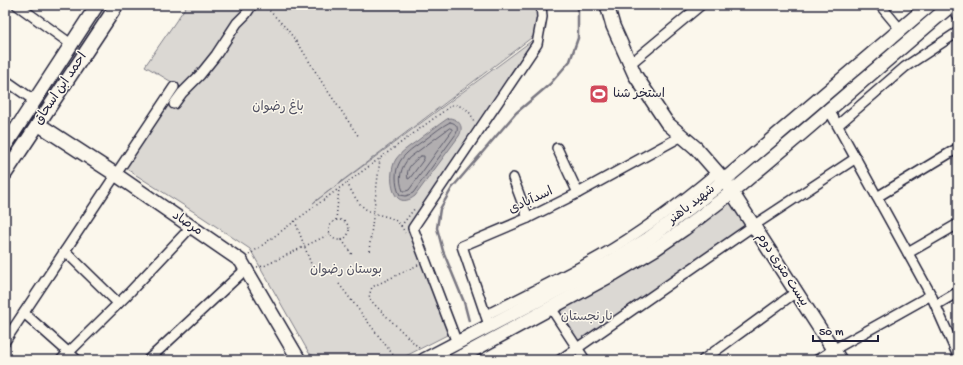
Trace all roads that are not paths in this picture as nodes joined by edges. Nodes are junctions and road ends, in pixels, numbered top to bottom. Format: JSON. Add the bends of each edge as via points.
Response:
{"nodes":[{"id":1,"x":17,"y":5,"type":"edge"},
{"id":2,"x":97,"y":5,"type":"edge"},
{"id":3,"x":117,"y":5,"type":"edge"},
{"id":4,"x":252,"y":5,"type":"edge"},
{"id":5,"x":541,"y":5,"type":"edge"},
{"id":6,"x":607,"y":5,"type":"edge"},
{"id":7,"x":701,"y":5,"type":"edge"},
{"id":8,"x":880,"y":5,"type":"edge"},
{"id":9,"x":929,"y":5,"type":"edge"},
{"id":10,"x":951,"y":5,"type":"edge"},
{"id":11,"x":958,"y":16,"type":"edge"},
{"id":12,"x":900,"y":29,"type":"junction"},
{"id":13,"x":958,"y":32,"type":"edge"},
{"id":14,"x":72,"y":44,"type":"junction"},
{"id":15,"x":630,"y":64,"type":"junction"},
{"id":16,"x":5,"y":80,"type":"edge"},
{"id":17,"x":174,"y":87,"type":"dead end"},
{"id":18,"x":34,"y":100,"type":"junction"},
{"id":19,"x":174,"y":104,"type":"dead end"},
{"id":20,"x":829,"y":110,"type":"junction"},
{"id":21,"x":38,"y":124,"type":"junction"},
{"id":22,"x":838,"y":125,"type":"junction"},
{"id":23,"x":682,"y":136,"type":"junction"},
{"id":24,"x":5,"y":146,"type":"edge"},
{"id":25,"x":557,"y":148,"type":"dead end"},
{"id":26,"x":958,"y":148,"type":"edge"},
{"id":27,"x":856,"y":158,"type":"junction"},
{"id":28,"x":5,"y":174,"type":"edge"},
{"id":29,"x":115,"y":174,"type":"junction"},
{"id":30,"x":720,"y":176,"type":"junction"},
{"id":31,"x":512,"y":178,"type":"dead end"},
{"id":32,"x":732,"y":192,"type":"junction"},
{"id":33,"x":578,"y":193,"type":"junction"},
{"id":34,"x":877,"y":197,"type":"junction"},
{"id":35,"x":528,"y":218,"type":"junction"},
{"id":36,"x":958,"y":224,"type":"edge"},
{"id":37,"x":753,"y":226,"type":"junction"},
{"id":38,"x":191,"y":227,"type":"junction"},
{"id":39,"x":65,"y":251,"type":"junction"},
{"id":40,"x":908,"y":253,"type":"junction"},
{"id":41,"x":244,"y":265,"type":"junction"},
{"id":42,"x":796,"y":292,"type":"junction"},
{"id":43,"x":958,"y":292,"type":"edge"},
{"id":44,"x":932,"y":295,"type":"junction"},
{"id":45,"x":118,"y":303,"type":"junction"},
{"id":46,"x":936,"y":305,"type":"junction"},
{"id":47,"x":551,"y":308,"type":"junction"},
{"id":48,"x":24,"y":313,"type":"junction"},
{"id":49,"x":488,"y":320,"type":"junction"},
{"id":50,"x":5,"y":341,"type":"edge"},
{"id":51,"x":457,"y":343,"type":"junction"},
{"id":52,"x":577,"y":348,"type":"junction"},
{"id":53,"x":68,"y":352,"type":"junction"},
{"id":54,"x":836,"y":355,"type":"edge"},
{"id":55,"x":958,"y":356,"type":"edge"},
{"id":56,"x":459,"y":358,"type":"edge"},
{"id":57,"x":426,"y":359,"type":"edge"},
{"id":58,"x":61,"y":360,"type":"edge"},
{"id":59,"x":77,"y":360,"type":"edge"},
{"id":60,"x":148,"y":360,"type":"edge"},
{"id":61,"x":298,"y":360,"type":"edge"},
{"id":62,"x":560,"y":360,"type":"edge"},
{"id":63,"x":585,"y":360,"type":"edge"},
{"id":64,"x":704,"y":360,"type":"edge"},
{"id":65,"x":817,"y":360,"type":"edge"}],
"edges":[{"from":1,"to":14,"type":"street"},
{"from":2,"to":14,"type":"main road","name":"احمد ابن اسحاق"},
{"from":3,"to":21,"type":"main road","name":"احمد ابن اسحاق"},
{"from":4,"to":19,"type":"street","via":[[216,55]]},
{"from":5,"to":51,"type":"street","via":[[542,17],[537,44],[413,228]]},
{"from":6,"to":15,"type":"main road","name":"بیست متری دوم","via":[[613,26]]},
{"from":7,"to":15,"type":"street"},
{"from":8,"to":12,"type":"street"},
{"from":9,"to":12,"type":"main road","name":"شهید باهنر"},
{"from":10,"to":11,"type":"street"},
{"from":10,"to":20,"type":"main road","name":"شهید باهنر"},
{"from":12,"to":30,"type":"main road","name":"شهید باهنر"},
{"from":13,"to":22,"type":"street","via":[[905,67]]},
{"from":14,"to":18,"type":"main road","name":"احمد ابن اسحاق"},
{"from":15,"to":23,"type":"main road","name":"بیست متری دوم","via":[[667,122]]},
{"from":16,"to":18,"type":"street"},
{"from":17,"to":29,"type":"street"},
{"from":18,"to":24,"type":"main road","name":"احمد ابن اسحاق"},
{"from":20,"to":22,"type":"street"},
{"from":20,"to":32,"type":"main road","name":"شهید باهنر"},
{"from":21,"to":28,"type":"main road","name":"احمد ابن اسحاق"},
{"from":21,"to":29,"type":"main road","name":"مرصاد"},
{"from":22,"to":27,"type":"street"},
{"from":23,"to":30,"type":"main road","name":"بیست متری دوم"},
{"from":23,"to":33,"type":"street","name":"اسدآبادی"},
{"from":25,"to":33,"type":"street"},
{"from":26,"to":34,"type":"street"},
{"from":27,"to":34,"type":"street"},
{"from":27,"to":37,"type":"street"},
{"from":29,"to":38,"type":"main road","name":"مرصاد"},
{"from":29,"to":39,"type":"street"},
{"from":30,"to":32,"type":"main road","name":"بیست متری دوم"},
{"from":30,"to":49,"type":"main road","name":"شهید باهنر","via":[[675,219],[609,263]]},
{"from":31,"to":35,"type":"street"},
{"from":32,"to":37,"type":"main road","name":"بیست متری دوم"},
{"from":32,"to":47,"type":"main road","name":"شهید باهنر","via":[[655,249]]},
{"from":33,"to":35,"type":"street","name":"اسدآبادی"},
{"from":34,"to":40,"type":"street"},
{"from":35,"to":49,"type":"street","name":"اسدآبادی","via":[[462,246]]},
{"from":36,"to":40,"type":"street"},
{"from":37,"to":42,"type":"main road","name":"بیست متری دوم"},
{"from":37,"to":52,"type":"street"},
{"from":38,"to":41,"type":"main road","name":"مرصاد"},
{"from":38,"to":45,"type":"street"},
{"from":39,"to":45,"type":"street"},
{"from":39,"to":48,"type":"street"},
{"from":40,"to":44,"type":"street"},
{"from":41,"to":60,"type":"street"},
{"from":41,"to":61,"type":"main road","name":"مرصاد"},
{"from":42,"to":54,"type":"main road","name":"بیست متری دوم"},
{"from":42,"to":64,"type":"street"},
{"from":43,"to":46,"type":"street"},
{"from":44,"to":46,"type":"street"},
{"from":44,"to":54,"type":"street"},
{"from":45,"to":53,"type":"street"},
{"from":46,"to":55,"type":"street"},
{"from":47,"to":52,"type":"street"},
{"from":47,"to":56,"type":"main road","name":"شهید باهنر"},
{"from":48,"to":50,"type":"street"},
{"from":48,"to":53,"type":"street"},
{"from":49,"to":51,"type":"main road","name":"شهید باهنر"},
{"from":51,"to":57,"type":"main road","name":"شهید باهنر"},
{"from":52,"to":62,"type":"street"},
{"from":52,"to":63,"type":"street"},
{"from":53,"to":58,"type":"street"},
{"from":53,"to":59,"type":"street"},
{"from":54,"to":65,"type":"street"}]}
